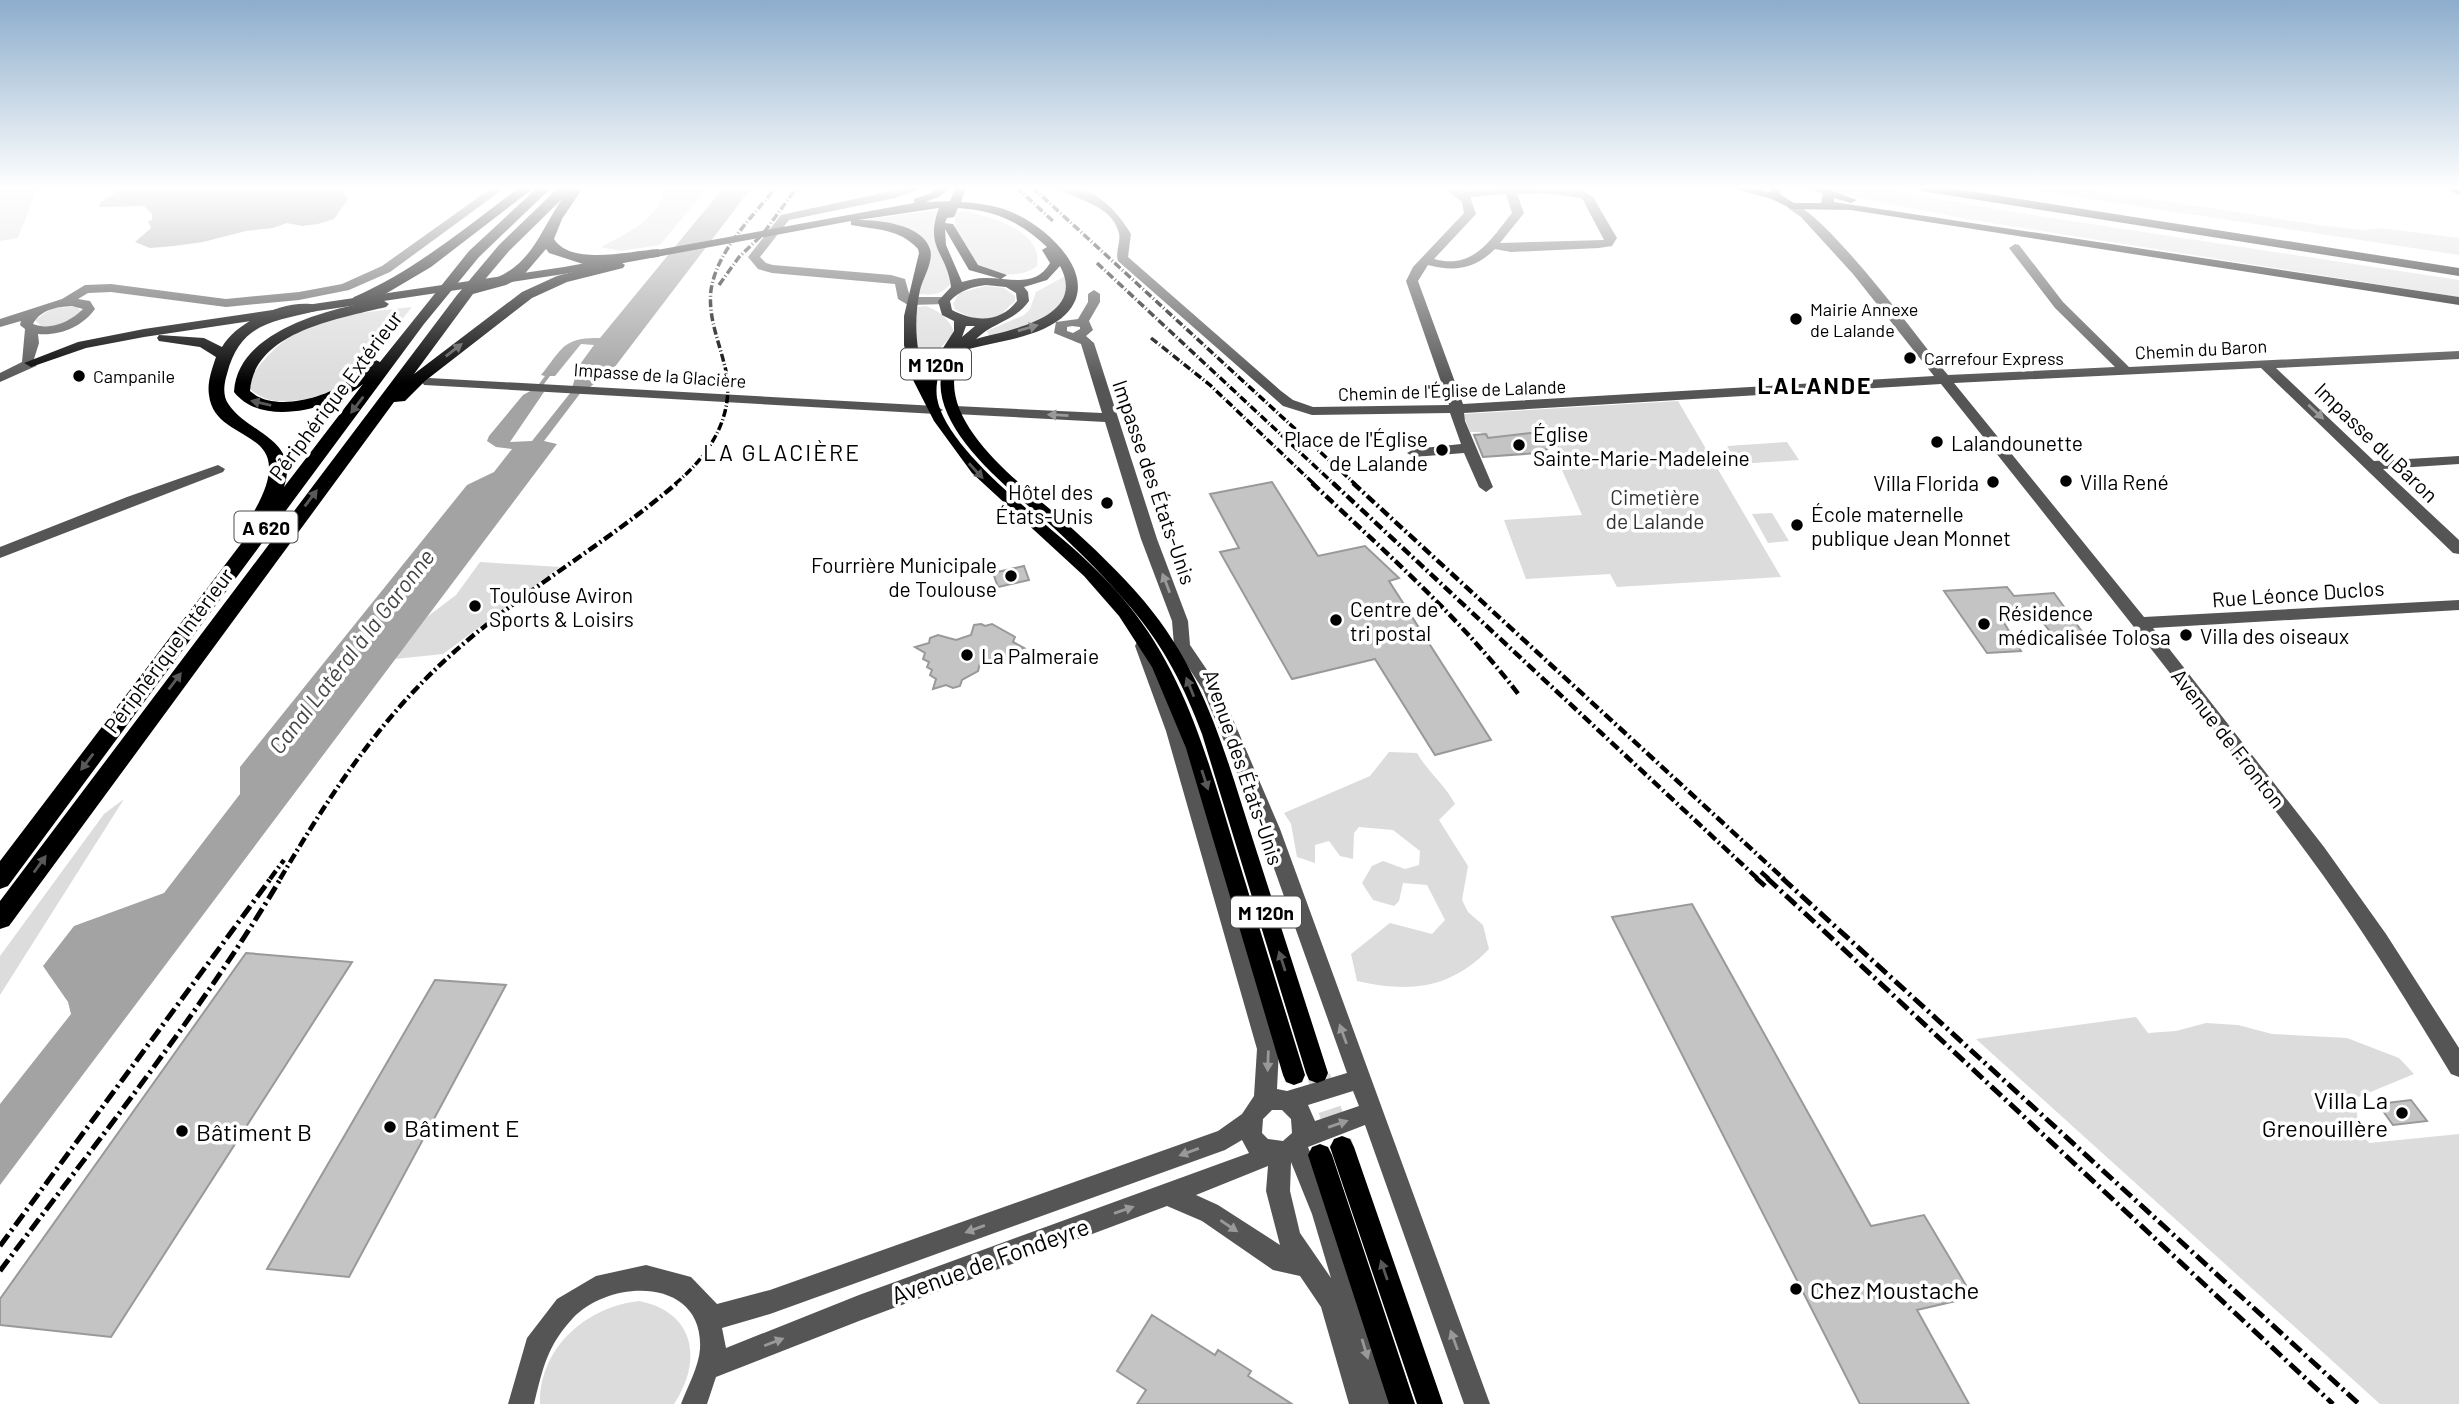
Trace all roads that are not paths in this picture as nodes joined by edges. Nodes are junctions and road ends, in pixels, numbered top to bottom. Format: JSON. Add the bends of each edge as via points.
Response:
{"nodes":[{"id":1,"x":409,"y":253,"type":"edge"},
{"id":2,"x":440,"y":253,"type":"edge"},
{"id":3,"x":476,"y":253,"type":"edge"},
{"id":4,"x":501,"y":253,"type":"edge"},
{"id":5,"x":538,"y":253,"type":"edge"},
{"id":6,"x":561,"y":253,"type":"edge"},
{"id":7,"x":672,"y":253,"type":"edge"},
{"id":8,"x":757,"y":253,"type":"edge"},
{"id":9,"x":925,"y":253,"type":"edge"},
{"id":10,"x":944,"y":253,"type":"edge"},
{"id":11,"x":953,"y":253,"type":"edge"},
{"id":12,"x":965,"y":253,"type":"edge"},
{"id":13,"x":1041,"y":253,"type":"edge"},
{"id":14,"x":1049,"y":253,"type":"edge"},
{"id":15,"x":1056,"y":253,"type":"edge"},
{"id":16,"x":1123,"y":253,"type":"edge"},
{"id":17,"x":1435,"y":253,"type":"edge"},
{"id":18,"x":1483,"y":253,"type":"edge"},
{"id":19,"x":1841,"y":253,"type":"edge"},
{"id":20,"x":1843,"y":253,"type":"edge"},
{"id":21,"x":2018,"y":253,"type":"edge"},
{"id":22,"x":2141,"y":253,"type":"edge"},
{"id":23,"x":2332,"y":253,"type":"edge"},
{"id":24,"x":2391,"y":253,"type":"edge"},
{"id":25,"x":654,"y":256,"type":"junction"},
{"id":26,"x":1848,"y":260,"type":"junction"},
{"id":27,"x":1427,"y":261,"type":"junction"},
{"id":28,"x":2459,"y":263,"type":"edge"},
{"id":29,"x":618,"y":265,"type":"junction"},
{"id":30,"x":1067,"y":267,"type":"junction"},
{"id":31,"x":2459,"y":272,"type":"edge"},
{"id":32,"x":507,"y":281,"type":"junction"},
{"id":33,"x":986,"y":281,"type":"junction"},
{"id":34,"x":1011,"y":285,"type":"junction"},
{"id":35,"x":100,"y":288,"type":"junction"},
{"id":36,"x":957,"y":288,"type":"junction"},
{"id":37,"x":472,"y":290,"type":"joint"},
{"id":38,"x":1094,"y":294,"type":"dead end"},
{"id":39,"x":1024,"y":295,"type":"junction"},
{"id":40,"x":407,"y":296,"type":"junction"},
{"id":41,"x":357,"y":300,"type":"junction"},
{"id":42,"x":912,"y":301,"type":"junction"},
{"id":43,"x":944,"y":301,"type":"junction"},
{"id":44,"x":66,"y":302,"type":"junction"},
{"id":45,"x":2459,"y":303,"type":"edge"},
{"id":46,"x":86,"y":304,"type":"junction"},
{"id":47,"x":381,"y":304,"type":"junction"},
{"id":48,"x":312,"y":307,"type":"junction"},
{"id":49,"x":33,"y":314,"type":"junction"},
{"id":50,"x":960,"y":320,"type":"junction"},
{"id":51,"x":419,"y":321,"type":"junction"},
{"id":52,"x":988,"y":322,"type":"junction"},
{"id":53,"x":0,"y":325,"type":"edge"},
{"id":54,"x":65,"y":326,"type":"junction"},
{"id":55,"x":247,"y":326,"type":"junction"},
{"id":56,"x":29,"y":328,"type":"junction"},
{"id":57,"x":166,"y":338,"type":"junction"},
{"id":58,"x":962,"y":346,"type":"junction"},
{"id":59,"x":58,"y":353,"type":"junction"},
{"id":60,"x":2459,"y":355,"type":"edge"},
{"id":61,"x":226,"y":356,"type":"junction"},
{"id":62,"x":30,"y":358,"type":"junction"},
{"id":63,"x":2266,"y":366,"type":"junction"},
{"id":64,"x":2127,"y":372,"type":"junction"},
{"id":65,"x":0,"y":379,"type":"edge"},
{"id":66,"x":921,"y":380,"type":"junction"},
{"id":67,"x":1945,"y":380,"type":"junction"},
{"id":68,"x":429,"y":382,"type":"dead end"},
{"id":69,"x":933,"y":403,"type":"junction"},
{"id":70,"x":887,"y":407,"type":"junction"},
{"id":71,"x":1456,"y":409,"type":"junction"},
{"id":72,"x":955,"y":410,"type":"junction"},
{"id":73,"x":1110,"y":418,"type":"junction"},
{"id":74,"x":351,"y":445,"type":"junction"},
{"id":75,"x":1469,"y":448,"type":"junction"},
{"id":76,"x":1414,"y":453,"type":"dead end"},
{"id":77,"x":2459,"y":460,"type":"edge"},
{"id":78,"x":2372,"y":465,"type":"junction"},
{"id":79,"x":218,"y":469,"type":"dead end"},
{"id":80,"x":1486,"y":487,"type":"dead end"},
{"id":81,"x":1077,"y":542,"type":"junction"},
{"id":82,"x":2459,"y":549,"type":"edge"},
{"id":83,"x":0,"y":553,"type":"edge"},
{"id":84,"x":237,"y":565,"type":"junction"},
{"id":85,"x":2459,"y":605,"type":"edge"},
{"id":86,"x":2140,"y":623,"type":"junction"},
{"id":87,"x":1136,"y":629,"type":"junction"},
{"id":88,"x":1182,"y":645,"type":"junction"},
{"id":89,"x":0,"y":879,"type":"edge"},
{"id":90,"x":0,"y":919,"type":"edge"},
{"id":91,"x":2459,"y":1067,"type":"edge"},
{"id":92,"x":1317,"y":1073,"type":"tunnel mouth"},
{"id":93,"x":1294,"y":1075,"type":"dead end"},
{"id":94,"x":1359,"y":1079,"type":"junction"},
{"id":95,"x":1276,"y":1102,"type":"junction"},
{"id":96,"x":1373,"y":1112,"type":"junction"},
{"id":97,"x":1249,"y":1122,"type":"junction"},
{"id":98,"x":1287,"y":1146,"type":"junction"},
{"id":99,"x":1169,"y":1195,"type":"junction"},
{"id":100,"x":1309,"y":1265,"type":"junction"},
{"id":101,"x":709,"y":1319,"type":"junction"},
{"id":102,"x":710,"y":1367,"type":"junction"},
{"id":103,"x":521,"y":1404,"type":"edge"},
{"id":104,"x":694,"y":1404,"type":"edge"},
{"id":105,"x":1362,"y":1404,"type":"edge"},
{"id":106,"x":1381,"y":1404,"type":"edge"},
{"id":107,"x":1402,"y":1404,"type":"edge"},
{"id":108,"x":1430,"y":1404,"type":"edge"},
{"id":109,"x":1477,"y":1404,"type":"edge"}],
"edges":[{"from":1,"to":35,"type":"street","via":[[386,269],[345,287],[299,296],[226,303]]},
{"from":2,"to":41,"type":"highway","via":[[385,289]]},
{"from":3,"to":51,"type":"highway","name":"Périphérique Extérieur","number":"A 620"},
{"from":4,"to":74,"type":"highway","name":"Périphérique Intérieur","number":"A 620"},
{"from":5,"to":32,"type":"highway","via":[[526,270]]},
{"from":6,"to":25,"type":"highway","via":[[583,260]]},
{"from":7,"to":25,"type":"main road"},
{"from":8,"to":42,"type":"street","via":[[754,257],[772,269],[894,280],[903,285],[904,299]]},
{"from":9,"to":42,"type":"main road","name":"Avenue des États-Unis"},
{"from":10,"to":36,"type":"main road","via":[[957,277]]},
{"from":11,"to":33,"type":"main road","via":[[968,274]]},
{"from":12,"to":13,"type":"main road","via":[[973,267],[1014,277],[1032,274],[1044,265]]},
{"from":14,"to":34,"type":"main road","via":[[1055,266],[1041,279]]},
{"from":15,"to":30,"type":"main road"},
{"from":16,"to":71,"type":"street","name":"Chemin de l'Église de Lalande","via":[[1122,258],[1288,403],[1328,412]]},
{"from":17,"to":27,"type":"street"},
{"from":18,"to":27,"type":"street","via":[[1471,264]]},
{"from":19,"to":26,"type":"street","name":"Avenue de Fronton"},
{"from":20,"to":26,"type":"street","name":"Avenue de Fronton"},
{"from":21,"to":64,"type":"street","via":[[2059,305]]},
{"from":22,"to":45,"type":"main road"},
{"from":23,"to":31,"type":"highway"},
{"from":24,"to":28,"type":"highway"},
{"from":25,"to":29,"type":"main road"},
{"from":25,"to":32,"type":"main road"},
{"from":26,"to":67,"type":"street","name":"Avenue de Fronton"},
{"from":27,"to":71,"type":"street","via":[[1412,281]]},
{"from":29,"to":32,"type":"main road"},
{"from":74,"to":29,"type":"highway","one_way":true,"via":[[371,435],[419,378],[527,295],[562,279]]},
{"from":30,"to":39,"type":"main road"},
{"from":58,"to":30,"type":"main road","one_way":true,"via":[[1042,324],[1062,311],[1073,286]]},
{"from":32,"to":37,"type":"highway"},
{"from":32,"to":40,"type":"main road"},
{"from":33,"to":34,"type":"main road"},
{"from":33,"to":36,"type":"main road"},
{"from":34,"to":39,"type":"main road"},
{"from":35,"to":44,"type":"street","via":[[85,289]]},
{"from":35,"to":46,"type":"street"},
{"from":36,"to":43,"type":"main road"},
{"from":37,"to":40,"type":"main road"},
{"from":38,"to":73,"type":"street","name":"Impasse des États-Unis","via":[[1080,329]]},
{"from":39,"to":52,"type":"main road","via":[[1025,302],[1013,315]]},
{"from":40,"to":41,"type":"main road"},
{"from":40,"to":47,"type":"main road"},
{"from":41,"to":48,"type":"main road"},
{"from":42,"to":43,"type":"street"},
{"from":42,"to":66,"type":"main road","name":"Avenue des États-Unis","via":[[909,335]]},
{"from":43,"to":50,"type":"main road","via":[[946,312]]},
{"from":44,"to":46,"type":"street"},
{"from":44,"to":49,"type":"street"},
{"from":46,"to":54,"type":"street","via":[[88,313]]},
{"from":51,"to":47,"type":"highway","one_way":true,"via":[[405,326],[343,392],[281,406],[246,398],[242,387],[247,370],[281,335],[328,315]]},
{"from":47,"to":55,"type":"main road"},
{"from":48,"to":55,"type":"highway"},
{"from":48,"to":59,"type":"main road","via":[[144,333]]},
{"from":49,"to":53,"type":"street"},
{"from":49,"to":56,"type":"street","via":[[26,322]]},
{"from":50,"to":52,"type":"main road"},
{"from":50,"to":69,"type":"main road","number":"M 120n","via":[[960,331],[933,370]]},
{"from":51,"to":84,"type":"highway","name":"Périphérique Extérieur","number":"A 620","one_way":true},
{"from":52,"to":58,"type":"main road","name":"Avenue des États-Unis","number":"M 120n"},
{"from":53,"to":56,"type":"street"},
{"from":54,"to":56,"type":"street"},
{"from":54,"to":62,"type":"street"},
{"from":55,"to":57,"type":"main road"},
{"from":55,"to":61,"type":"highway"},
{"from":56,"to":62,"type":"street"},
{"from":57,"to":59,"type":"main road"},
{"from":57,"to":61,"type":"highway","via":[[204,343]]},
{"from":58,"to":72,"type":"main road","name":"Avenue des États-Unis","number":"M 120n","via":[[947,370]]},
{"from":59,"to":62,"type":"main road"},
{"from":60,"to":63,"type":"street","name":"Chemin du Baron"},
{"from":61,"to":84,"type":"highway","via":[[218,380],[218,402],[266,444],[278,463],[275,488]]},
{"from":62,"to":65,"type":"street"},
{"from":63,"to":64,"type":"street","name":"Chemin du Baron"},
{"from":63,"to":78,"type":"street","name":"Impasse du Baron","one_way":true},
{"from":64,"to":67,"type":"street","name":"Chemin du Baron"},
{"from":66,"to":69,"type":"main road","name":"Avenue des États-Unis"},
{"from":66,"to":70,"type":"street","via":[[911,399]]},
{"from":67,"to":71,"type":"street","name":"Chemin de l'Église de Lalande"},
{"from":67,"to":86,"type":"street","name":"Avenue de Fronton"},
{"from":68,"to":70,"type":"street","name":"Impasse de la Glacière"},
{"from":69,"to":70,"type":"street","name":"Impasse de la Glacière"},
{"from":69,"to":87,"type":"main road","name":"Avenue des États-Unis","number":"M 120n","one_way":true,"via":[[965,459],[1090,571]]},
{"from":71,"to":75,"type":"street"},
{"from":73,"to":72,"type":"street","one_way":true},
{"from":72,"to":81,"type":"main road","name":"Avenue des États-Unis","number":"M 120n","via":[[965,431],[998,471]]},
{"from":88,"to":73,"type":"street","name":"Impasse des États-Unis","one_way":true,"via":[[1180,621]]},
{"from":90,"to":74,"type":"highway","name":"Périphérique Intérieur","number":"A 620","one_way":true},
{"from":75,"to":76,"type":"street"},
{"from":75,"to":80,"type":"street"},
{"from":77,"to":78,"type":"street"},
{"from":78,"to":82,"type":"street","name":"Impasse du Baron"},
{"from":79,"to":83,"type":"street"},
{"from":81,"to":88,"type":"main road","via":[[1133,587]]},
{"from":92,"to":81,"type":"main road","name":"Avenue des États-Unis","number":"M 120n","one_way":true,"via":[[1215,750],[1188,680],[1139,606]]},
{"from":84,"to":89,"type":"highway","name":"Périphérique Extérieur","number":"A 620","one_way":true},
{"from":85,"to":86,"type":"street","name":"Rue Léonce Duclos"},
{"from":86,"to":91,"type":"street","name":"Avenue de Fronton","via":[[2356,905]]},
{"from":87,"to":93,"type":"main road","name":"Avenue des États-Unis","number":"M 120n","one_way":true,"via":[[1154,653],[1180,705]]},
{"from":87,"to":95,"type":"street","name":"Avenue des États-Unis","one_way":true,"via":[[1175,731],[1268,1049]]},
{"from":94,"to":88,"type":"street","name":"Avenue des États-Unis","one_way":true,"via":[[1270,829],[1211,689]]},
{"from":94,"to":95,"type":"street"},
{"from":94,"to":96,"type":"street","name":"Avenue des États-Unis"},
{"from":95,"to":97,"type":"street","via":[[1252,1114]]},
{"from":95,"to":98,"type":"street","via":[[1294,1105],[1304,1119]]},
{"from":98,"to":96,"type":"street","name":"Avenue de Fondeyre","one_way":true},
{"from":109,"to":96,"type":"street","name":"Avenue des États-Unis","one_way":true},
{"from":97,"to":98,"type":"street","via":[[1254,1139]]},
{"from":97,"to":101,"type":"street","name":"Avenue de Fondeyre","one_way":true,"via":[[1225,1139],[770,1302]]},
{"from":98,"to":99,"type":"street","name":"Avenue de Fondeyre"},
{"from":98,"to":100,"type":"street","via":[[1278,1191],[1289,1238]]},
{"from":98,"to":106,"type":"street","one_way":true,"via":[[1324,1214]]},
{"from":99,"to":100,"type":"street","one_way":true,"via":[[1210,1213],[1282,1261]]},
{"from":102,"to":99,"type":"street","name":"Avenue de Fondeyre","one_way":true},
{"from":100,"to":105,"type":"street","via":[[1332,1301]]},
{"from":101,"to":102,"type":"street"},
{"from":101,"to":103,"type":"street","via":[[699,1299],[682,1284],[661,1276],[610,1281],[561,1312],[543,1334],[522,1382]]},
{"from":102,"to":104,"type":"street"},
{"from":108,"to":107,"type":"main road","one_way":true,"via":[[1331,1151]]}]}
